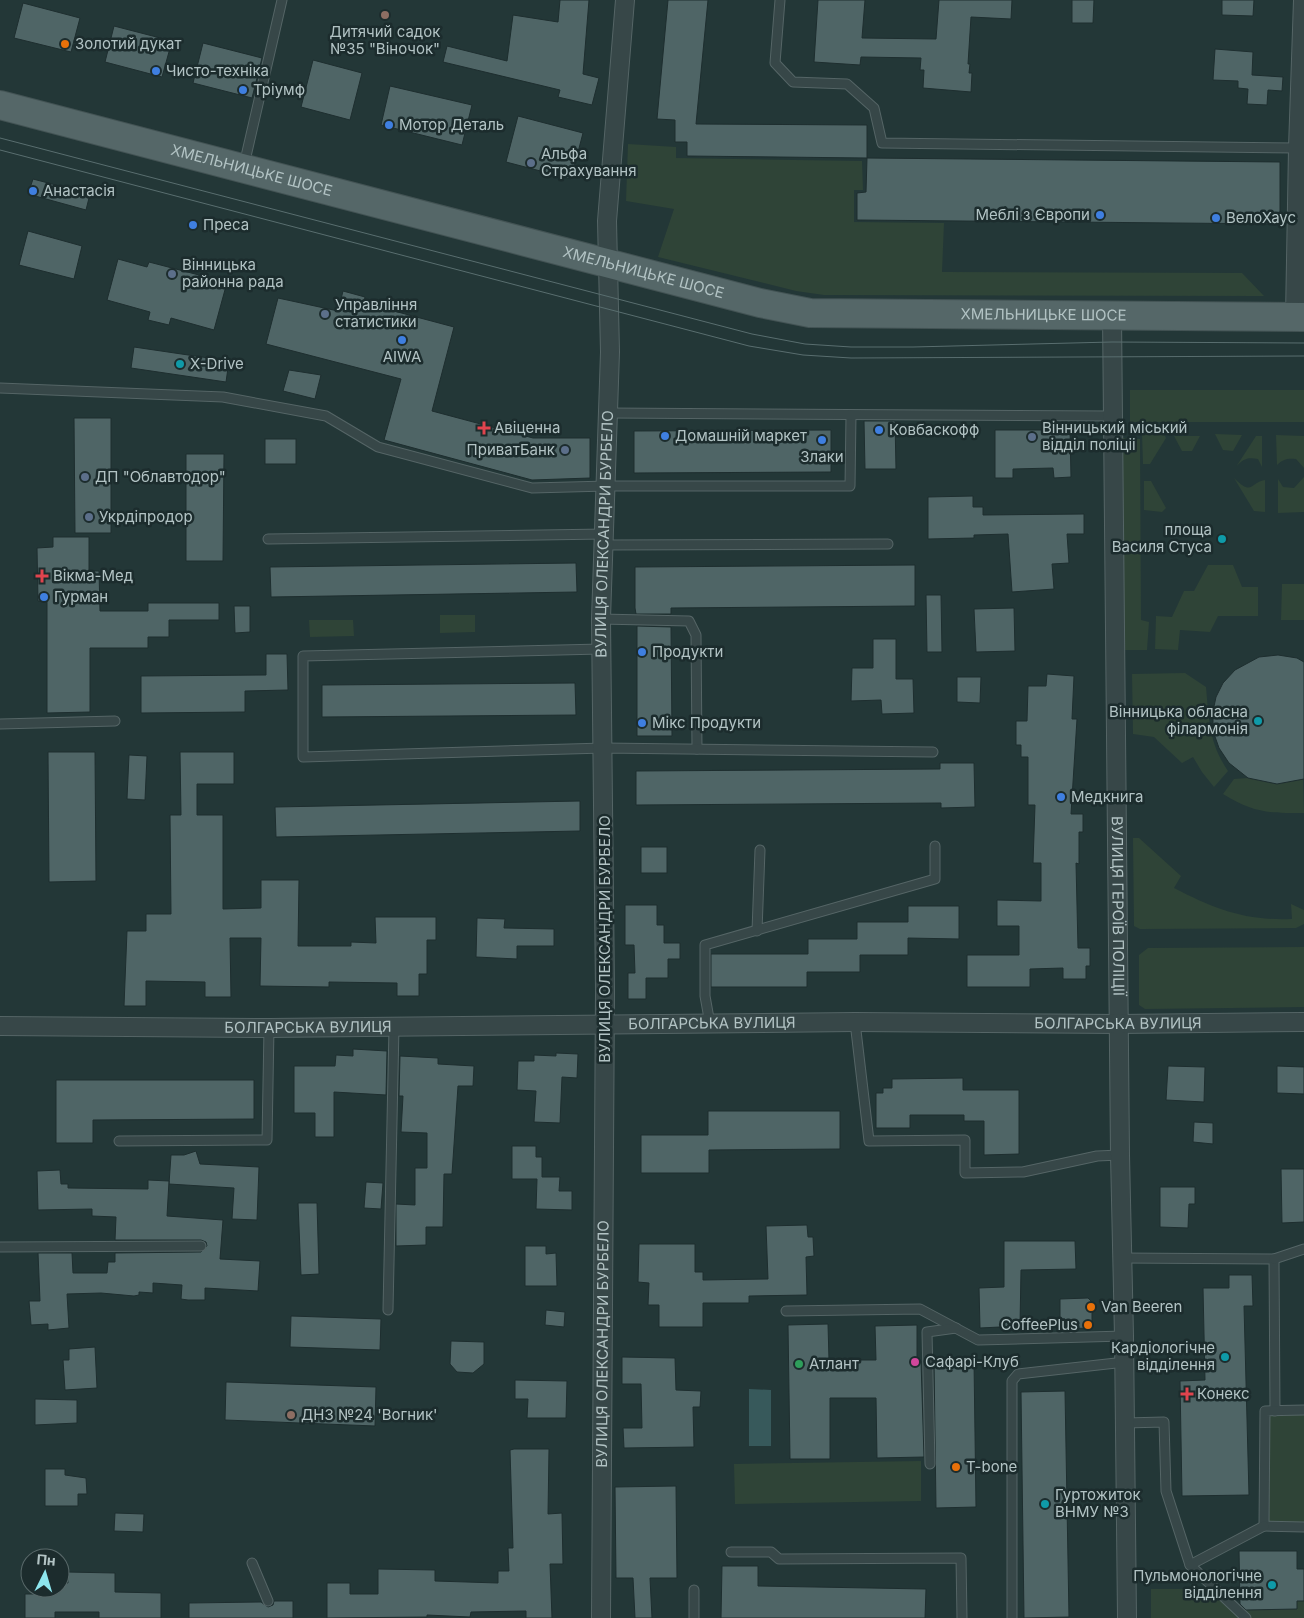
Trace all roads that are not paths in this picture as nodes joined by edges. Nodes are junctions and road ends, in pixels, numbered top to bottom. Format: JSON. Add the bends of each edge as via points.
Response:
{"nodes":[{"id":1,"x":282,"y":0,"type":"edge"},
{"id":2,"x":625,"y":0,"type":"edge"},
{"id":3,"x":780,"y":0,"type":"edge"},
{"id":4,"x":1303,"y":0,"type":"edge"},
{"id":5,"x":0,"y":105,"type":"edge"},
{"id":6,"x":1298,"y":148,"type":"junction"},
{"id":7,"x":243,"y":167,"type":"junction"},
{"id":8,"x":608,"y":261,"type":"junction"},
{"id":9,"x":1112,"y":315,"type":"junction"},
{"id":10,"x":1300,"y":317,"type":"edge"},
{"id":11,"x":0,"y":388,"type":"edge"},
{"id":12,"x":608,"y":413,"type":"junction"},
{"id":13,"x":851,"y":415,"type":"junction"},
{"id":14,"x":1113,"y":416,"type":"junction"},
{"id":15,"x":607,"y":486,"type":"junction"},
{"id":16,"x":268,"y":539,"type":"dead end"},
{"id":17,"x":604,"y":540,"type":"junction"},
{"id":18,"x":888,"y":544,"type":"dead end"},
{"id":19,"x":601,"y":619,"type":"junction"},
{"id":20,"x":601,"y":649,"type":"junction"},
{"id":21,"x":115,"y":721,"type":"dead end"},
{"id":22,"x":0,"y":724,"type":"edge"},
{"id":23,"x":604,"y":748,"type":"junction"},
{"id":24,"x":697,"y":749,"type":"junction"},
{"id":25,"x":933,"y":752,"type":"dead end"},
{"id":26,"x":935,"y":846,"type":"dead end"},
{"id":27,"x":760,"y":850,"type":"dead end"},
{"id":28,"x":757,"y":930,"type":"junction"},
{"id":29,"x":855,"y":1022,"type":"junction"},
{"id":30,"x":1304,"y":1022,"type":"edge"},
{"id":31,"x":605,"y":1024,"type":"junction"},
{"id":32,"x":710,"y":1024,"type":"junction"},
{"id":33,"x":1119,"y":1024,"type":"junction"},
{"id":34,"x":0,"y":1026,"type":"edge"},
{"id":35,"x":394,"y":1027,"type":"junction"},
{"id":36,"x":269,"y":1028,"type":"junction"},
{"id":37,"x":119,"y":1141,"type":"dead end"},
{"id":38,"x":1120,"y":1155,"type":"junction"},
{"id":39,"x":201,"y":1246,"type":"dead end"},
{"id":40,"x":0,"y":1247,"type":"edge"},
{"id":41,"x":1304,"y":1249,"type":"edge"},
{"id":42,"x":1122,"y":1258,"type":"junction"},
{"id":43,"x":1274,"y":1259,"type":"junction"},
{"id":44,"x":388,"y":1310,"type":"dead end"},
{"id":45,"x":786,"y":1311,"type":"dead end"},
{"id":46,"x":956,"y":1328,"type":"junction"},
{"id":47,"x":1124,"y":1336,"type":"junction"},
{"id":48,"x":1124,"y":1362,"type":"junction"},
{"id":49,"x":1304,"y":1410,"type":"edge"},
{"id":50,"x":1275,"y":1411,"type":"junction"},
{"id":51,"x":1125,"y":1422,"type":"junction"},
{"id":52,"x":930,"y":1464,"type":"dead end"},
{"id":53,"x":1264,"y":1526,"type":"junction"},
{"id":54,"x":1304,"y":1527,"type":"edge"},
{"id":55,"x":731,"y":1552,"type":"dead end"},
{"id":56,"x":252,"y":1564,"type":"dead end"},
{"id":57,"x":1190,"y":1565,"type":"junction"},
{"id":58,"x":694,"y":1590,"type":"dead end"},
{"id":59,"x":268,"y":1601,"type":"dead end"},
{"id":60,"x":601,"y":1618,"type":"edge"},
{"id":61,"x":694,"y":1618,"type":"edge"},
{"id":62,"x":962,"y":1618,"type":"edge"},
{"id":63,"x":1012,"y":1618,"type":"edge"},
{"id":64,"x":1127,"y":1618,"type":"edge"},
{"id":65,"x":1246,"y":1618,"type":"edge"}],
"edges":[{"from":1,"to":7,"type":"lane"},
{"from":2,"to":8,"type":"street","name":"ВУЛИЦЯ ОЛЕКСАНДРИ БУРБЕЛО","via":[[607,221]]},
{"from":3,"to":6,"type":"lane","via":[[775,63],[794,82],[847,84],[874,108],[882,143]]},
{"from":4,"to":6,"type":"street"},
{"from":5,"to":7,"type":"main road","name":"ХМЕЛЬНИЦЬКЕ ШОСЕ"},
{"from":6,"to":10,"type":"street"},
{"from":7,"to":8,"type":"main road","name":"ХМЕЛЬНИЦЬКЕ ШОСЕ"},
{"from":8,"to":9,"type":"main road","name":"ХМЕЛЬНИЦЬКЕ ШОСЕ","via":[[760,303],[810,313]]},
{"from":8,"to":12,"type":"street","name":"ВУЛИЦЯ ОЛЕКСАНДРИ БУРБЕЛО"},
{"from":9,"to":10,"type":"main road","name":"ХМЕЛЬНИЦЬКЕ ШОСЕ"},
{"from":9,"to":14,"type":"street","name":"ВУЛИЦЯ ГЕРОЇВ ПОЛІЦІЇ"},
{"from":11,"to":15,"type":"lane","via":[[224,397],[326,416],[378,447],[532,488]]},
{"from":12,"to":13,"type":"lane"},
{"from":12,"to":15,"type":"street","name":"ВУЛИЦЯ ОЛЕКСАНДРИ БУРБЕЛО"},
{"from":13,"to":14,"type":"lane"},
{"from":13,"to":15,"type":"lane","via":[[850,486]]},
{"from":14,"to":33,"type":"street","name":"ВУЛИЦЯ ГЕРОЇВ ПОЛІЦІЇ"},
{"from":15,"to":17,"type":"street","name":"ВУЛИЦЯ ОЛЕКСАНДРИ БУРБЕЛО"},
{"from":16,"to":17,"type":"lane"},
{"from":17,"to":18,"type":"lane"},
{"from":17,"to":19,"type":"street","name":"ВУЛИЦЯ ОЛЕКСАНДРИ БУРБЕЛО"},
{"from":19,"to":20,"type":"street","name":"ВУЛИЦЯ ОЛЕКСАНДРИ БУРБЕЛО"},
{"from":19,"to":24,"type":"lane","via":[[689,621],[696,635]]},
{"from":20,"to":23,"type":"street","name":"ВУЛИЦЯ ОЛЕКСАНДРИ БУРБЕЛО"},
{"from":20,"to":23,"type":"lane","via":[[303,656],[303,757]]},
{"from":21,"to":22,"type":"lane"},
{"from":23,"to":24,"type":"lane"},
{"from":23,"to":31,"type":"street","name":"ВУЛИЦЯ ОЛЕКСАНДРИ БУРБЕЛО"},
{"from":24,"to":25,"type":"lane"},
{"from":26,"to":28,"type":"lane","via":[[935,879]]},
{"from":27,"to":28,"type":"lane"},
{"from":28,"to":32,"type":"lane","via":[[704,945],[705,996]]},
{"from":29,"to":32,"type":"street","name":"БОЛГАРСЬКА ВУЛИЦЯ"},
{"from":29,"to":33,"type":"street","name":"БОЛГАРСЬКА ВУЛИЦЯ"},
{"from":29,"to":38,"type":"lane","via":[[869,1141],[965,1140],[965,1172],[1023,1172],[1097,1156]]},
{"from":30,"to":33,"type":"street","name":"БОЛГАРСЬКА ВУЛИЦЯ"},
{"from":31,"to":32,"type":"street","name":"БОЛГАРСЬКА ВУЛИЦЯ"},
{"from":31,"to":35,"type":"street","name":"БОЛГАРСЬКА ВУЛИЦЯ"},
{"from":31,"to":60,"type":"street","name":"ВУЛИЦЯ ОЛЕКСАНДРИ БУРБЕЛО"},
{"from":33,"to":38,"type":"street","name":"ВУЛИЦЯ ГЕРОЇВ ПОЛІЦІЇ"},
{"from":34,"to":36,"type":"street","name":"БОЛГАРСЬКА ВУЛИЦЯ"},
{"from":35,"to":36,"type":"street","name":"БОЛГАРСЬКА ВУЛИЦЯ"},
{"from":35,"to":44,"type":"lane"},
{"from":36,"to":37,"type":"lane","via":[[266,1140]]},
{"from":38,"to":42,"type":"street","name":"ВУЛИЦЯ ГЕРОЇВ ПОЛІЦІЇ"},
{"from":39,"to":40,"type":"lane"},
{"from":41,"to":43,"type":"lane"},
{"from":42,"to":43,"type":"lane"},
{"from":42,"to":47,"type":"street","name":"ВУЛИЦЯ ГЕРОЇВ ПОЛІЦІЇ"},
{"from":43,"to":50,"type":"lane"},
{"from":45,"to":46,"type":"lane","via":[[920,1309]]},
{"from":46,"to":47,"type":"lane","via":[[978,1340]]},
{"from":46,"to":52,"type":"lane","via":[[928,1332]]},
{"from":47,"to":48,"type":"street","name":"ВУЛИЦЯ ГЕРОЇВ ПОЛІЦІЇ"},
{"from":48,"to":51,"type":"street","name":"ВУЛИЦЯ ГЕРОЇВ ПОЛІЦІЇ"},
{"from":48,"to":63,"type":"lane","via":[[1018,1374],[1012,1382]]},
{"from":49,"to":50,"type":"lane"},
{"from":50,"to":53,"type":"lane","via":[[1265,1411]]},
{"from":51,"to":57,"type":"lane","via":[[1164,1422],[1166,1492]]},
{"from":51,"to":64,"type":"street","name":"ВУЛИЦЯ ГЕРОЇВ ПОЛІЦІЇ"},
{"from":53,"to":54,"type":"lane"},
{"from":53,"to":57,"type":"lane"},
{"from":55,"to":62,"type":"lane","via":[[771,1552],[779,1559],[961,1558]]},
{"from":56,"to":59,"type":"lane"},
{"from":57,"to":65,"type":"lane"},
{"from":58,"to":61,"type":"lane"}]}
